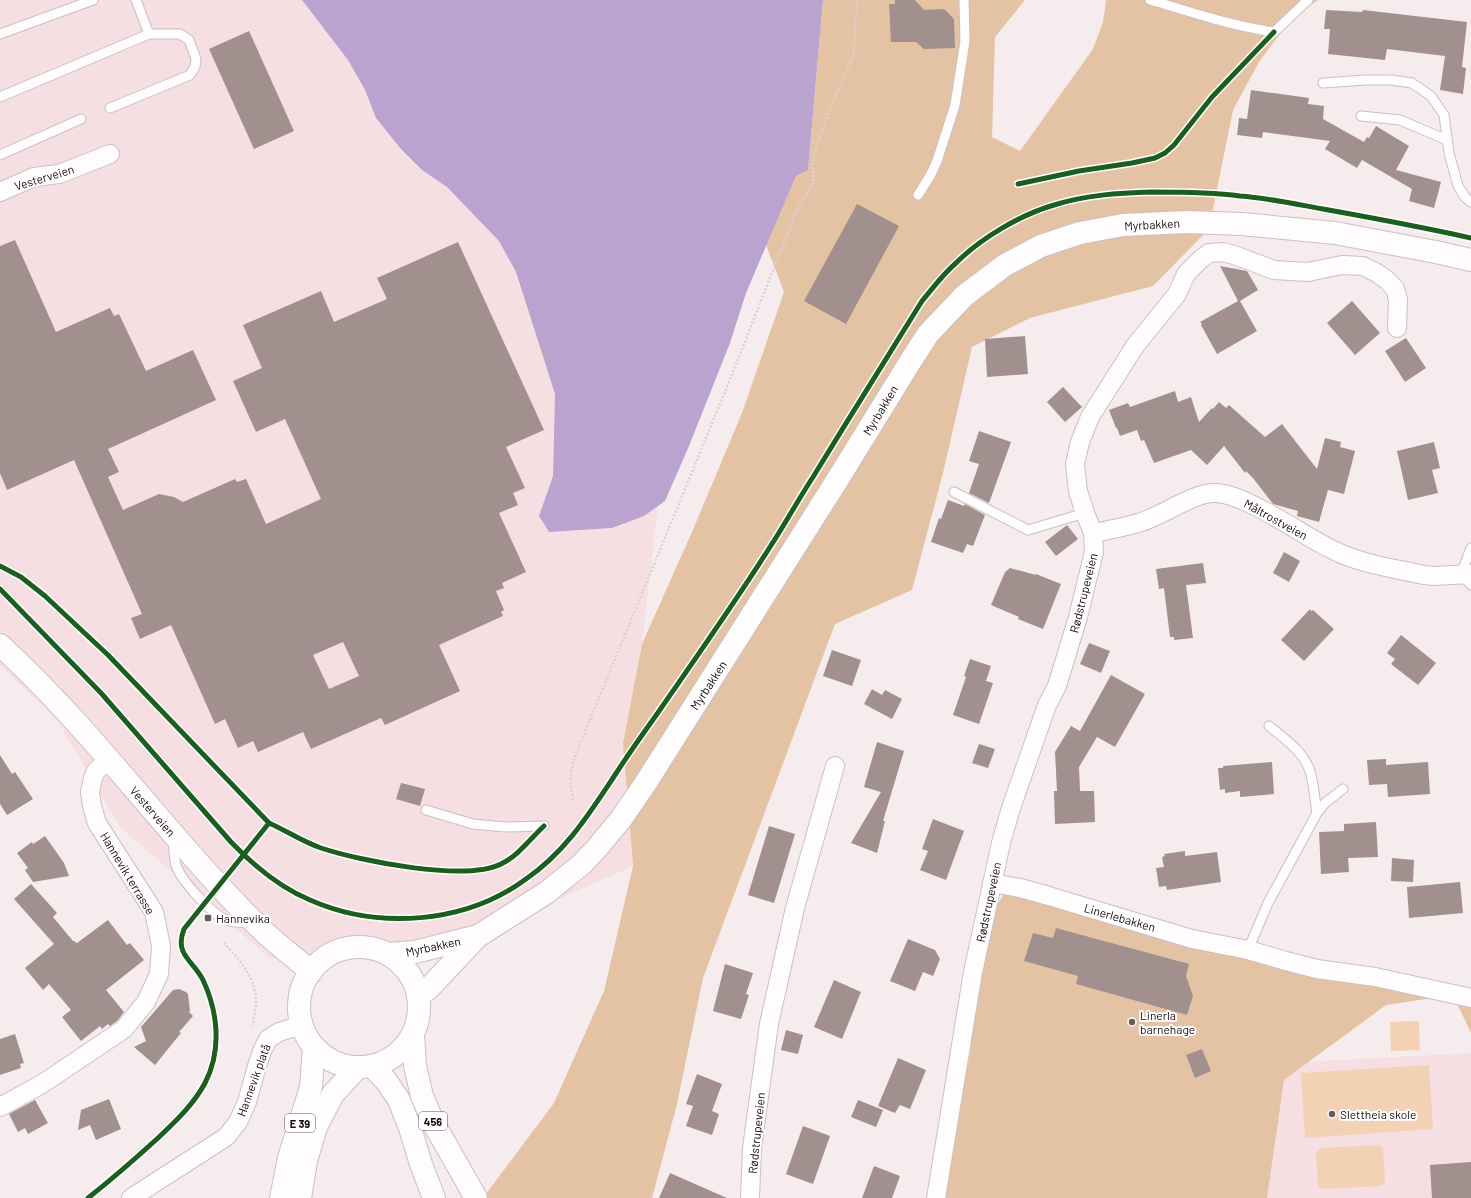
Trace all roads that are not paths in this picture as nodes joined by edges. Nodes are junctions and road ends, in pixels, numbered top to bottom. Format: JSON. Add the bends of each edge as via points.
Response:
{"nodes":[{"id":1,"x":93,"y":0,"type":"edge"},
{"id":2,"x":136,"y":0,"type":"edge"},
{"id":3,"x":964,"y":0,"type":"edge"},
{"id":4,"x":1150,"y":0,"type":"edge"},
{"id":5,"x":1308,"y":0,"type":"edge"},
{"id":6,"x":0,"y":34,"type":"edge"},
{"id":7,"x":149,"y":34,"type":"junction"},
{"id":8,"x":1323,"y":83,"type":"dead end"},
{"id":9,"x":0,"y":97,"type":"edge"},
{"id":10,"x":110,"y":108,"type":"dead end"},
{"id":11,"x":1361,"y":116,"type":"dead end"},
{"id":12,"x":81,"y":119,"type":"dead end"},
{"id":13,"x":1448,"y":140,"type":"junction"},
{"id":14,"x":110,"y":154,"type":"dead end"},
{"id":15,"x":0,"y":156,"type":"edge"},
{"id":16,"x":0,"y":192,"type":"edge"},
{"id":17,"x":918,"y":195,"type":"dead end"},
{"id":18,"x":1471,"y":202,"type":"edge"},
{"id":19,"x":1471,"y":260,"type":"edge"},
{"id":20,"x":1397,"y":328,"type":"dead end"},
{"id":21,"x":954,"y":492,"type":"dead end"},
{"id":22,"x":1085,"y":513,"type":"junction"},
{"id":23,"x":1093,"y":533,"type":"junction"},
{"id":24,"x":1471,"y":548,"type":"edge"},
{"id":25,"x":1468,"y":578,"type":"edge"},
{"id":26,"x":0,"y":646,"type":"edge"},
{"id":27,"x":1269,"y":726,"type":"dead end"},
{"id":28,"x":108,"y":760,"type":"junction"},
{"id":29,"x":835,"y":766,"type":"dead end"},
{"id":30,"x":1343,"y":789,"type":"dead end"},
{"id":31,"x":426,"y":810,"type":"dead end"},
{"id":32,"x":1317,"y":813,"type":"junction"},
{"id":33,"x":544,"y":826,"type":"dead end"},
{"id":34,"x":992,"y":884,"type":"junction"},
{"id":35,"x":478,"y":936,"type":"junction"},
{"id":36,"x":1248,"y":950,"type":"junction"},
{"id":37,"x":387,"y":954,"type":"junction"},
{"id":38,"x":311,"y":972,"type":"junction"},
{"id":39,"x":418,"y":996,"type":"junction"},
{"id":40,"x":1471,"y":998,"type":"edge"},
{"id":41,"x":302,"y":1025,"type":"junction"},
{"id":42,"x":413,"y":1035,"type":"junction"},
{"id":43,"x":314,"y":1047,"type":"junction"},
{"id":44,"x":364,"y":1067,"type":"junction"},
{"id":45,"x":0,"y":1107,"type":"edge"},
{"id":46,"x":131,"y":1198,"type":"edge"},
{"id":47,"x":281,"y":1198,"type":"edge"},
{"id":48,"x":300,"y":1198,"type":"edge"},
{"id":49,"x":434,"y":1198,"type":"edge"},
{"id":50,"x":476,"y":1198,"type":"edge"},
{"id":51,"x":750,"y":1198,"type":"edge"},
{"id":52,"x":936,"y":1198,"type":"edge"}],
"edges":[{"from":1,"to":6,"type":"lane"},
{"from":2,"to":7,"type":"lane"},
{"from":3,"to":17,"type":"lane","via":[[964,40],[955,105],[937,161]]},
{"from":4,"to":5,"type":"lane","via":[[1222,22],[1274,32]]},
{"from":7,"to":9,"type":"lane"},
{"from":7,"to":10,"type":"lane","via":[[180,34],[189,40],[196,59],[195,67],[190,75]]},
{"from":8,"to":13,"type":"lane","via":[[1392,80],[1412,83],[1431,96],[1444,115]]},
{"from":11,"to":13,"type":"lane","via":[[1400,120]]},
{"from":12,"to":15,"type":"lane"},
{"from":13,"to":18,"type":"lane","via":[[1458,186]]},
{"from":14,"to":16,"type":"street","name":"Vesterveien","via":[[59,174],[34,177]]},
{"from":19,"to":35,"type":"main road","name":"Myrbakken","via":[[1335,233],[1187,222],[1123,225],[1080,233],[1041,246],[1005,265],[964,296],[928,334],[621,819],[582,864],[567,877],[534,902]]},
{"from":20,"to":22,"type":"street","name":"Rødstrupeveien","via":[[1398,299],[1395,289],[1377,273],[1363,266],[1342,265],[1308,272],[1274,270],[1223,252],[1209,253],[1186,274],[1177,294],[1135,346],[1090,417],[1075,464],[1078,491]]},
{"from":21,"to":22,"type":"lane","via":[[1028,530]]},
{"from":22,"to":23,"type":"street","name":"Rødstrupeveien"},
{"from":23,"to":25,"type":"street","name":"Måltrostveien","via":[[1141,522],[1205,494],[1221,493],[1229,494],[1256,507],[1331,550],[1356,559],[1424,575]]},
{"from":23,"to":34,"type":"street","name":"Rødstrupeveien","via":[[1094,552],[1078,617],[1057,686],[1047,705],[1010,811],[1000,843]]},
{"from":24,"to":25,"type":"lane","name":"Måltrostveien"},
{"from":26,"to":28,"type":"main road","name":"Vesterveien","via":[[65,709]]},
{"from":27,"to":32,"type":"lane","via":[[1293,745],[1307,764]]},
{"from":28,"to":38,"type":"main road","name":"Vesterveien","via":[[255,923]]},
{"from":28,"to":45,"type":"street","name":"Hannevik terrasse","via":[[96,770],[93,778],[90,792],[92,806],[97,823],[154,912],[161,946],[158,974],[146,1002],[124,1029],[42,1084]]},
{"from":29,"to":51,"type":"street","name":"Rødstrupeveien","via":[[795,908],[770,1024],[752,1148]]},
{"from":30,"to":32,"type":"lane"},
{"from":31,"to":33,"type":"lane","via":[[473,824],[505,827]]},
{"from":32,"to":36,"type":"lane","via":[[1268,903]]},
{"from":34,"to":36,"type":"street","name":"Linerlebakken","via":[[1020,888],[1192,939]]},
{"from":34,"to":52,"type":"street","name":"Rødstrupeveien","via":[[973,972]]},
{"from":35,"to":37,"type":"main road","name":"Myrbakken","via":[[415,952]]},
{"from":35,"to":39,"type":"main road","name":"Myrbakken","via":[[429,988]]},
{"from":36,"to":40,"type":"street","name":"Linerlebakken","via":[[1317,969],[1375,977]]},
{"from":37,"to":38,"type":"main road","via":[[371,948],[354,947],[338,951],[323,959]]},
{"from":37,"to":39,"type":"main road","via":[[401,964],[411,977]]},
{"from":38,"to":41,"type":"main road","via":[[302,988],[299,1007]]},
{"from":39,"to":42,"type":"main road","via":[[419,1016]]},
{"from":41,"to":43,"type":"main road"},
{"from":41,"to":46,"type":"street","name":"Hannevik platå","via":[[279,1032],[268,1039],[260,1056],[247,1102],[238,1122],[226,1137]]},
{"from":42,"to":44,"type":"main road","via":[[396,1055],[385,1062]]},
{"from":42,"to":50,"type":"main road","number":"456","via":[[415,1066],[422,1096],[434,1124]]},
{"from":43,"to":44,"type":"main road","via":[[326,1058],[341,1065]]},
{"from":43,"to":47,"type":"main road","number":"E 39","via":[[311,1087],[289,1158]]},
{"from":44,"to":48,"type":"main road","number":"E 39","via":[[333,1094],[316,1127],[306,1161]]},
{"from":44,"to":49,"type":"main road","number":"456","via":[[388,1082],[399,1100]]}]}
